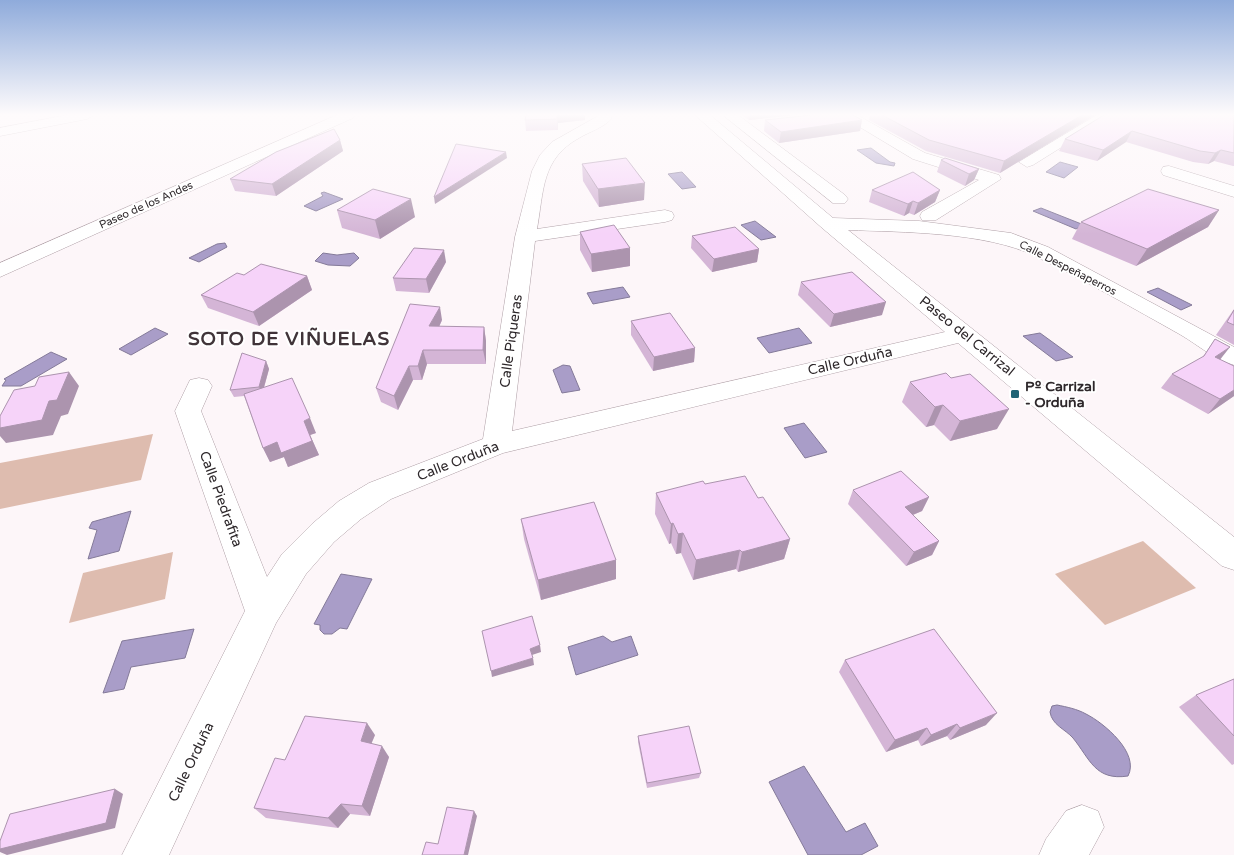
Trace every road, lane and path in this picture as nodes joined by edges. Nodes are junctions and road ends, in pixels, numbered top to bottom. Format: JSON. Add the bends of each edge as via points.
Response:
{"nodes":[{"id":1,"x":259,"y":155,"type":"edge"},
{"id":2,"x":549,"y":155,"type":"edge"},
{"id":3,"x":759,"y":155,"type":"edge"},
{"id":4,"x":782,"y":155,"type":"edge"},
{"id":5,"x":917,"y":155,"type":"edge"},
{"id":6,"x":1039,"y":155,"type":"edge"},
{"id":7,"x":1027,"y":162,"type":"edge"},
{"id":8,"x":1169,"y":171,"type":"dead end"},
{"id":9,"x":1234,"y":192,"type":"edge"},
{"id":10,"x":839,"y":199,"type":"dead end"},
{"id":11,"x":666,"y":216,"type":"dead end"},
{"id":12,"x":929,"y":216,"type":"dead end"},
{"id":13,"x":828,"y":223,"type":"junction"},
{"id":14,"x":525,"y":237,"type":"junction"},
{"id":15,"x":0,"y":271,"type":"edge"},
{"id":16,"x":965,"y":334,"type":"junction"},
{"id":17,"x":1234,"y":357,"type":"edge"},
{"id":18,"x":199,"y":386,"type":"dead end"},
{"id":19,"x":496,"y":445,"type":"junction"},
{"id":20,"x":1234,"y":556,"type":"edge"},
{"id":21,"x":263,"y":612,"type":"junction"},
{"id":22,"x":146,"y":855,"type":"edge"}],
"edges":[{"from":1,"to":15,"type":"street","name":"Paseo de los Andes"},
{"from":2,"to":14,"type":"street","name":"Calle Piqueras","via":[[540,170]]},
{"from":3,"to":13,"type":"street","name":"Paseo del Carrizal"},
{"from":4,"to":10,"type":"street"},
{"from":5,"to":12,"type":"street","via":[[993,178]]},
{"from":6,"to":7,"type":"street"},
{"from":8,"to":9,"type":"street"},
{"from":11,"to":14,"type":"street"},
{"from":13,"to":16,"type":"street","name":"Paseo del Carrizal"},
{"from":13,"to":17,"type":"street","name":"Calle Despeñaperros","via":[[918,227],[1011,239],[1041,251],[1183,326]]},
{"from":14,"to":19,"type":"street","name":"Calle Piqueras"},
{"from":16,"to":19,"type":"street","name":"Calle Orduña"},
{"from":16,"to":20,"type":"street","name":"Paseo del Carrizal"},
{"from":18,"to":21,"type":"street","name":"Calle Piedrafita","via":[[188,411]]},
{"from":19,"to":21,"type":"street","name":"Calle Orduña","via":[[380,491],[350,510],[294,564]]},
{"from":21,"to":22,"type":"street","name":"Calle Orduña"}]}
